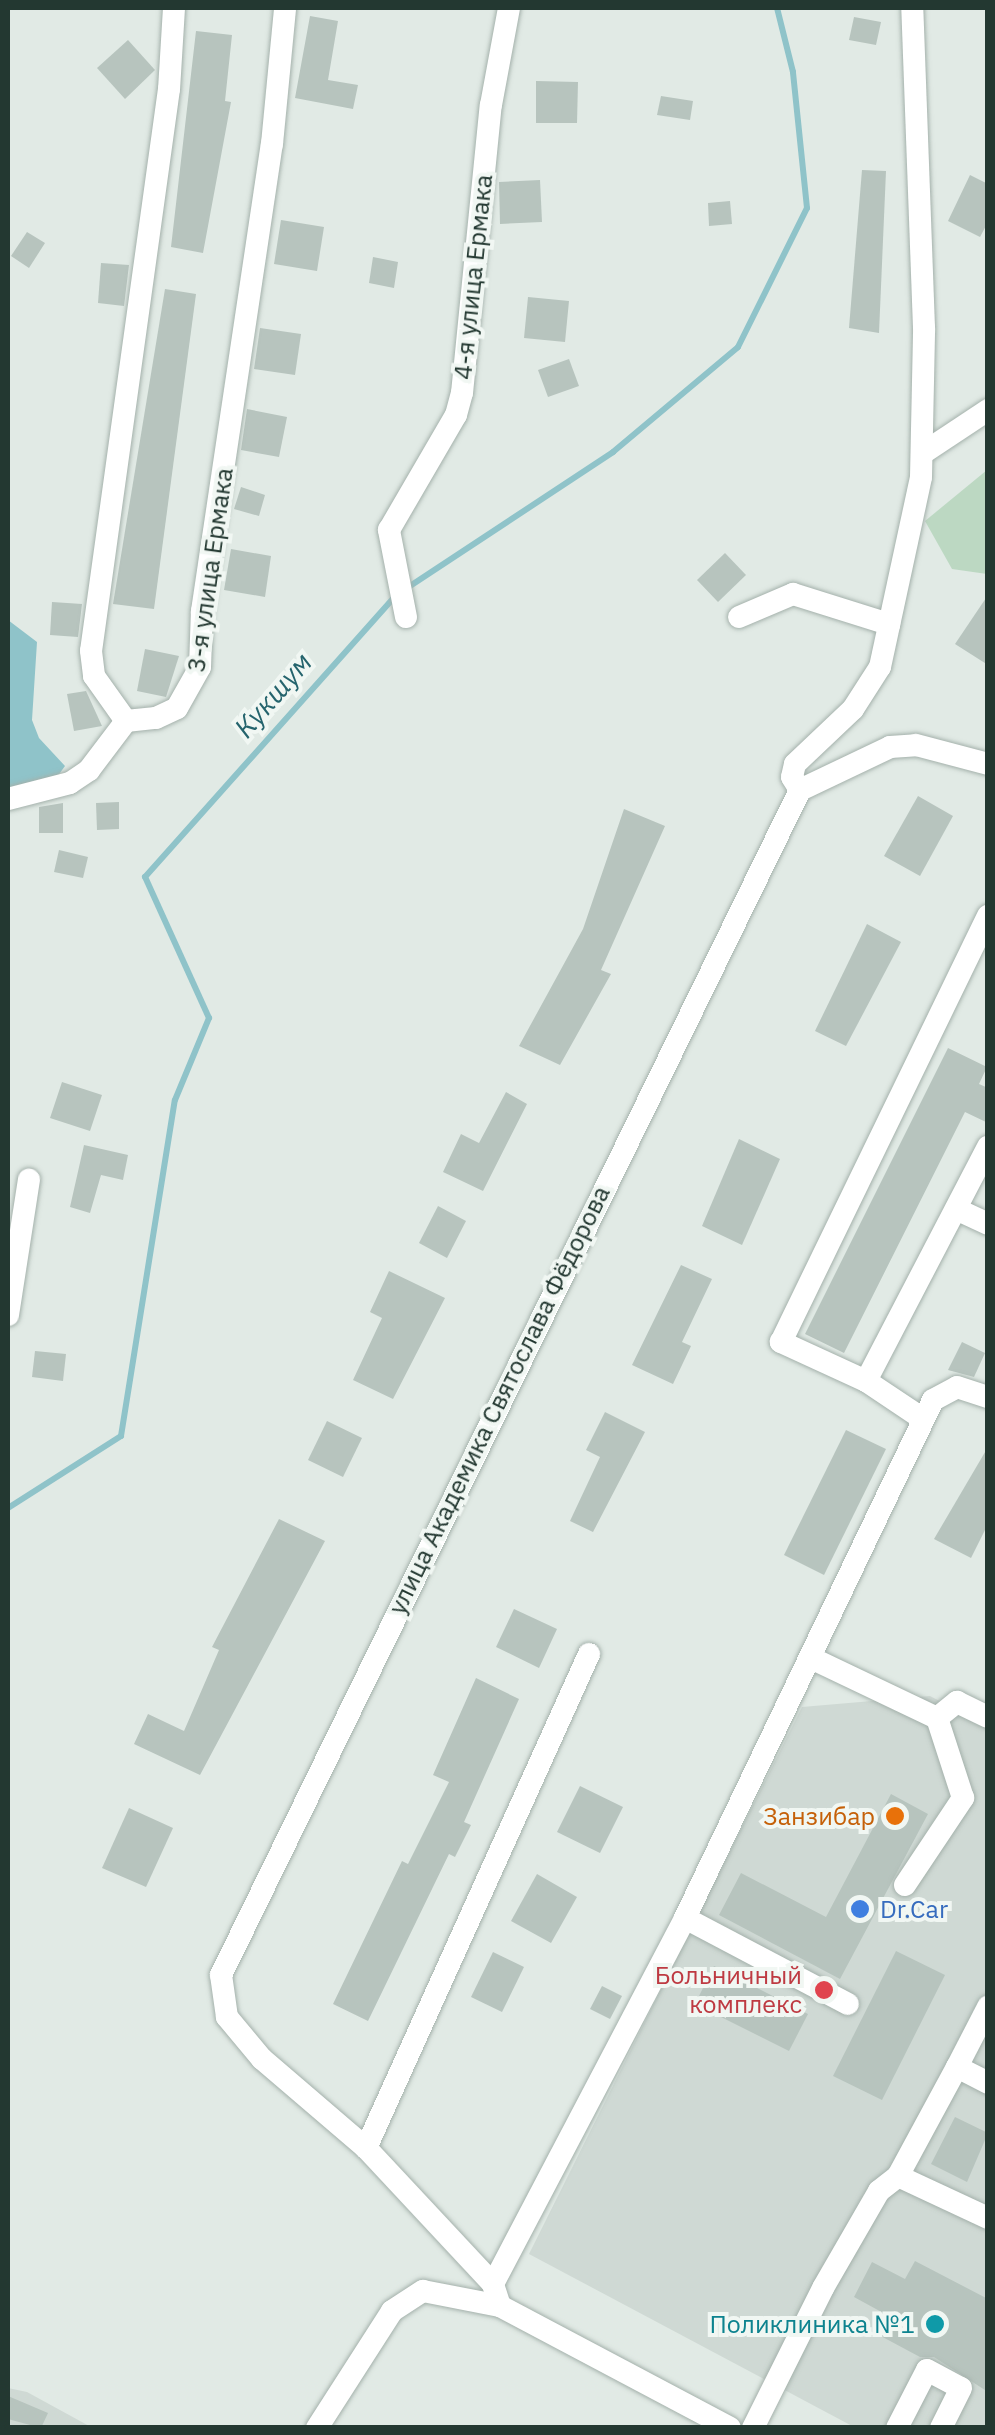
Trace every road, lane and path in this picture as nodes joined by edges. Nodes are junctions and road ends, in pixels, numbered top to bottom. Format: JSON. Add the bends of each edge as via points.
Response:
{"nodes":[{"id":1,"x":174,"y":8,"type":"edge"},
{"id":2,"x":284,"y":8,"type":"edge"},
{"id":3,"x":509,"y":8,"type":"edge"},
{"id":4,"x":912,"y":8,"type":"edge"},
{"id":5,"x":988,"y":410,"type":"edge"},
{"id":6,"x":924,"y":453,"type":"junction"},
{"id":7,"x":739,"y":616,"type":"dead end"},
{"id":8,"x":406,"y":617,"type":"dead end"},
{"id":9,"x":889,"y":624,"type":"junction"},
{"id":10,"x":126,"y":721,"type":"junction"},
{"id":11,"x":988,"y":764,"type":"edge"},
{"id":12,"x":800,"y":790,"type":"junction"},
{"id":13,"x":8,"y":799,"type":"edge"},
{"id":14,"x":988,"y":916,"type":"edge"},
{"id":15,"x":988,"y":1147,"type":"edge"},
{"id":16,"x":29,"y":1180,"type":"dead end"},
{"id":17,"x":956,"y":1208,"type":"junction"},
{"id":18,"x":988,"y":1224,"type":"edge"},
{"id":19,"x":8,"y":1315,"type":"edge"},
{"id":20,"x":866,"y":1380,"type":"junction"},
{"id":21,"x":988,"y":1398,"type":"edge"},
{"id":22,"x":923,"y":1419,"type":"junction"},
{"id":23,"x":589,"y":1654,"type":"dead end"},
{"id":24,"x":811,"y":1658,"type":"junction"},
{"id":25,"x":988,"y":1717,"type":"edge"},
{"id":26,"x":937,"y":1718,"type":"junction"},
{"id":27,"x":905,"y":1884,"type":"dead end"},
{"id":28,"x":685,"y":1918,"type":"junction"},
{"id":29,"x":848,"y":2004,"type":"dead end"},
{"id":30,"x":988,"y":2007,"type":"edge"},
{"id":31,"x":957,"y":2068,"type":"junction"},
{"id":32,"x":988,"y":2083,"type":"edge"},
{"id":33,"x":366,"y":2148,"type":"junction"},
{"id":34,"x":898,"y":2176,"type":"junction"},
{"id":35,"x":988,"y":2218,"type":"edge"},
{"id":36,"x":496,"y":2295,"type":"junction"},
{"id":37,"x":317,"y":2428,"type":"edge"},
{"id":38,"x":730,"y":2428,"type":"edge"},
{"id":39,"x":753,"y":2428,"type":"edge"},
{"id":40,"x":897,"y":2428,"type":"edge"},
{"id":41,"x":942,"y":2428,"type":"edge"}],
"edges":[{"from":1,"to":10,"type":"street","via":[[169,88],[91,651],[94,676]]},
{"from":2,"to":10,"type":"street","name":"3-я улица Ермака","via":[[272,144],[202,611],[200,667],[176,708]]},
{"from":3,"to":8,"type":"street","name":"4-я улица Ермака","via":[[491,105],[462,393],[456,416],[388,530]]},
{"from":4,"to":6,"type":"street"},
{"from":5,"to":6,"type":"street"},
{"from":6,"to":9,"type":"street"},
{"from":7,"to":9,"type":"street","via":[[794,594]]},
{"from":9,"to":12,"type":"street","name":"улица Академика Святослава Фёдорова","via":[[873,682],[795,764],[792,777]]},
{"from":10,"to":13,"type":"street","via":[[70,783]]},
{"from":11,"to":12,"type":"street","via":[[916,745],[890,747]]},
{"from":12,"to":33,"type":"street","name":"улица Академика Святослава Фёдорова","via":[[221,1975],[227,2017],[262,2060]]},
{"from":14,"to":20,"type":"street","via":[[782,1342]]},
{"from":15,"to":17,"type":"street"},
{"from":16,"to":19,"type":"street"},
{"from":17,"to":18,"type":"street"},
{"from":17,"to":20,"type":"street"},
{"from":20,"to":22,"type":"street"},
{"from":21,"to":22,"type":"street","via":[[957,1387],[943,1390]]},
{"from":22,"to":24,"type":"street"},
{"from":23,"to":33,"type":"street"},
{"from":24,"to":26,"type":"street"},
{"from":24,"to":28,"type":"street"},
{"from":25,"to":26,"type":"street","via":[[957,1702]]},
{"from":26,"to":27,"type":"street","via":[[963,1798]]},
{"from":28,"to":29,"type":"street"},
{"from":28,"to":36,"type":"street"},
{"from":30,"to":31,"type":"street"},
{"from":31,"to":32,"type":"street"},
{"from":31,"to":34,"type":"street"},
{"from":33,"to":36,"type":"street"},
{"from":34,"to":35,"type":"street"},
{"from":34,"to":39,"type":"street","via":[[879,2192],[823,2288]]},
{"from":36,"to":37,"type":"street","via":[[424,2291],[392,2311]]},
{"from":36,"to":38,"type":"street"},
{"from":40,"to":41,"type":"street","via":[[927,2370],[961,2388]]}]}
